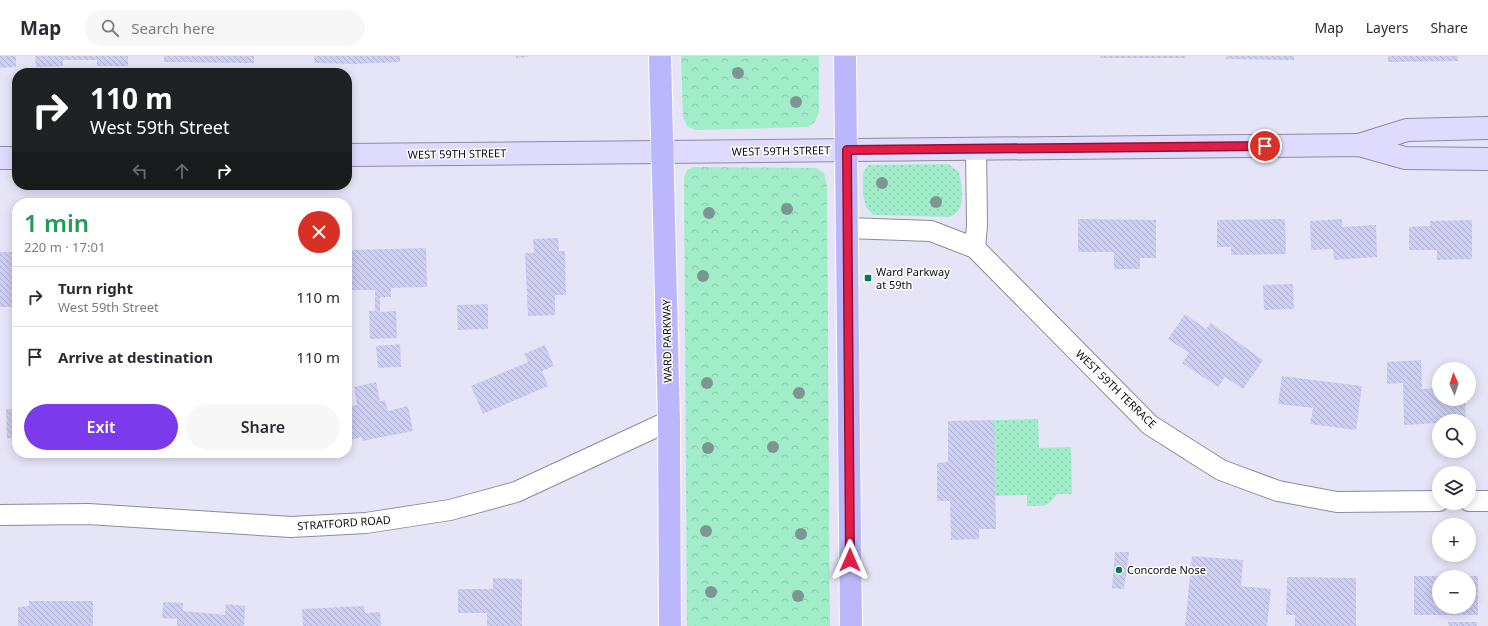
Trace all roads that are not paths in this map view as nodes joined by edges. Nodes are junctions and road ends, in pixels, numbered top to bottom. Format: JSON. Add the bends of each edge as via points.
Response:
{"nodes":[{"id":1,"x":660,"y":56,"type":"edge"},
{"id":2,"x":845,"y":56,"type":"edge"},
{"id":3,"x":1488,"y":128,"type":"edge"},
{"id":4,"x":1359,"y":145,"type":"junction"},
{"id":5,"x":976,"y":149,"type":"junction"},
{"id":6,"x":847,"y":150,"type":"junction"},
{"id":7,"x":663,"y":152,"type":"junction"},
{"id":8,"x":352,"y":155,"type":"edge"},
{"id":9,"x":0,"y":158,"type":"edge"},
{"id":10,"x":12,"y":158,"type":"edge"},
{"id":11,"x":1488,"y":159,"type":"edge"},
{"id":12,"x":847,"y":228,"type":"junction"},
{"id":13,"x":975,"y":248,"type":"junction"},
{"id":14,"x":669,"y":421,"type":"junction"},
{"id":15,"x":1432,"y":501,"type":"edge"},
{"id":16,"x":1476,"y":501,"type":"edge"},
{"id":17,"x":1488,"y":501,"type":"edge"},
{"id":18,"x":0,"y":514,"type":"edge"},
{"id":19,"x":670,"y":626,"type":"edge"},
{"id":20,"x":851,"y":626,"type":"edge"}],
"edges":[{"from":1,"to":7,"type":"main road","name":"WARD PARKWAY"},
{"from":2,"to":6,"type":"main road"},
{"from":3,"to":4,"type":"street","name":"WEST 59TH STREET","via":[[1407,130]]},
{"from":4,"to":5,"type":"street","name":"WEST 59TH STREET"},
{"from":4,"to":11,"type":"street","name":"WEST 59TH STREET","via":[[1405,158]]},
{"from":5,"to":6,"type":"street","name":"WEST 59TH STREET"},
{"from":5,"to":13,"type":"street"},
{"from":6,"to":7,"type":"street","name":"WEST 59TH STREET"},
{"from":6,"to":12,"type":"main road"},
{"from":7,"to":8,"type":"street","name":"WEST 59TH STREET"},
{"from":7,"to":14,"type":"main road","name":"WARD PARKWAY"},
{"from":9,"to":10,"type":"street"},
{"from":12,"to":13,"type":"street","name":"WEST 59TH TERRACE","via":[[931,231]]},
{"from":12,"to":20,"type":"main road"},
{"from":13,"to":15,"type":"street","name":"WEST 59TH TERRACE","via":[[1150,425],[1221,470],[1278,491],[1337,502]]},
{"from":14,"to":18,"type":"street","name":"STRATFORD ROAD","via":[[516,492],[450,510],[366,523],[291,527],[88,514]]},
{"from":14,"to":19,"type":"main road","name":"WARD PARKWAY"},
{"from":16,"to":17,"type":"street"}]}
